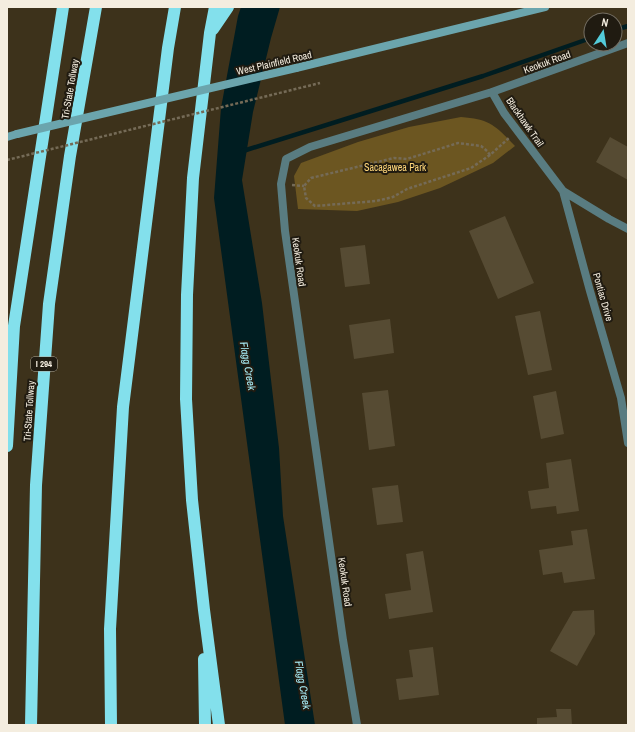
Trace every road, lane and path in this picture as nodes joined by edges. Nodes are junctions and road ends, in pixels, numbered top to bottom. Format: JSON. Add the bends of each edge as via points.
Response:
{"nodes":[{"id":1,"x":63,"y":7,"type":"edge"},
{"id":2,"x":96,"y":7,"type":"edge"},
{"id":3,"x":175,"y":7,"type":"edge"},
{"id":4,"x":215,"y":7,"type":"edge"},
{"id":5,"x":228,"y":7,"type":"edge"},
{"id":6,"x":545,"y":7,"type":"edge"},
{"id":7,"x":210,"y":33,"type":"junction"},
{"id":8,"x":628,"y":43,"type":"edge"},
{"id":9,"x":320,"y":83,"type":"dead end"},
{"id":10,"x":492,"y":92,"type":"junction"},
{"id":11,"x":516,"y":129,"type":"junction"},
{"id":12,"x":7,"y":136,"type":"edge"},
{"id":13,"x":490,"y":155,"type":"junction"},
{"id":14,"x":7,"y":160,"type":"edge"},
{"id":15,"x":541,"y":162,"type":"joint"},
{"id":16,"x":564,"y":191,"type":"junction"},
{"id":17,"x":628,"y":229,"type":"edge"},
{"id":18,"x":628,"y":443,"type":"edge"},
{"id":19,"x":7,"y":446,"type":"edge"},
{"id":20,"x":204,"y":610,"type":"junction"},
{"id":21,"x":31,"y":725,"type":"edge"},
{"id":22,"x":111,"y":725,"type":"edge"},
{"id":23,"x":205,"y":725,"type":"edge"},
{"id":24,"x":220,"y":725,"type":"edge"},
{"id":25,"x":357,"y":725,"type":"edge"}],
"edges":[{"from":1,"to":19,"type":"highway","name":"Tri-State Tollway","via":[[14,326]]},
{"from":2,"to":21,"type":"highway","name":"Tri-State Tollway","number":"I 294","via":[[48,304],[36,485]]},
{"from":3,"to":22,"type":"highway","via":[[123,407],[110,629]]},
{"from":4,"to":7,"type":"highway"},
{"from":5,"to":7,"type":"highway"},
{"from":6,"to":12,"type":"main road","name":"West Plainfield Road","bridge":true},
{"from":7,"to":20,"type":"highway","via":[[193,178],[187,295],[186,399],[192,500]]},
{"from":8,"to":10,"type":"street","name":"Keokuk Road"},
{"from":9,"to":14,"type":"path","bridge":true},
{"from":10,"to":11,"type":"street","name":"Blackhawk Trail"},
{"from":10,"to":25,"type":"street","name":"Keokuk Road","via":[[310,147],[286,159],[281,184],[285,231]]},
{"from":11,"to":13,"type":"path"},
{"from":11,"to":15,"type":"street","name":"Blackhawk Trail"},
{"from":13,"to":13,"type":"path","via":[[471,168],[408,189],[387,199],[315,206],[306,198],[304,186],[311,178],[394,158],[407,159],[458,143],[480,146]]},
{"from":15,"to":16,"type":"street","name":"Pontiac Drive"},
{"from":16,"to":17,"type":"street"},
{"from":16,"to":18,"type":"street","name":"Pontiac Drive","via":[[621,398]]},
{"from":20,"to":23,"type":"highway"},
{"from":20,"to":24,"type":"highway"}]}
